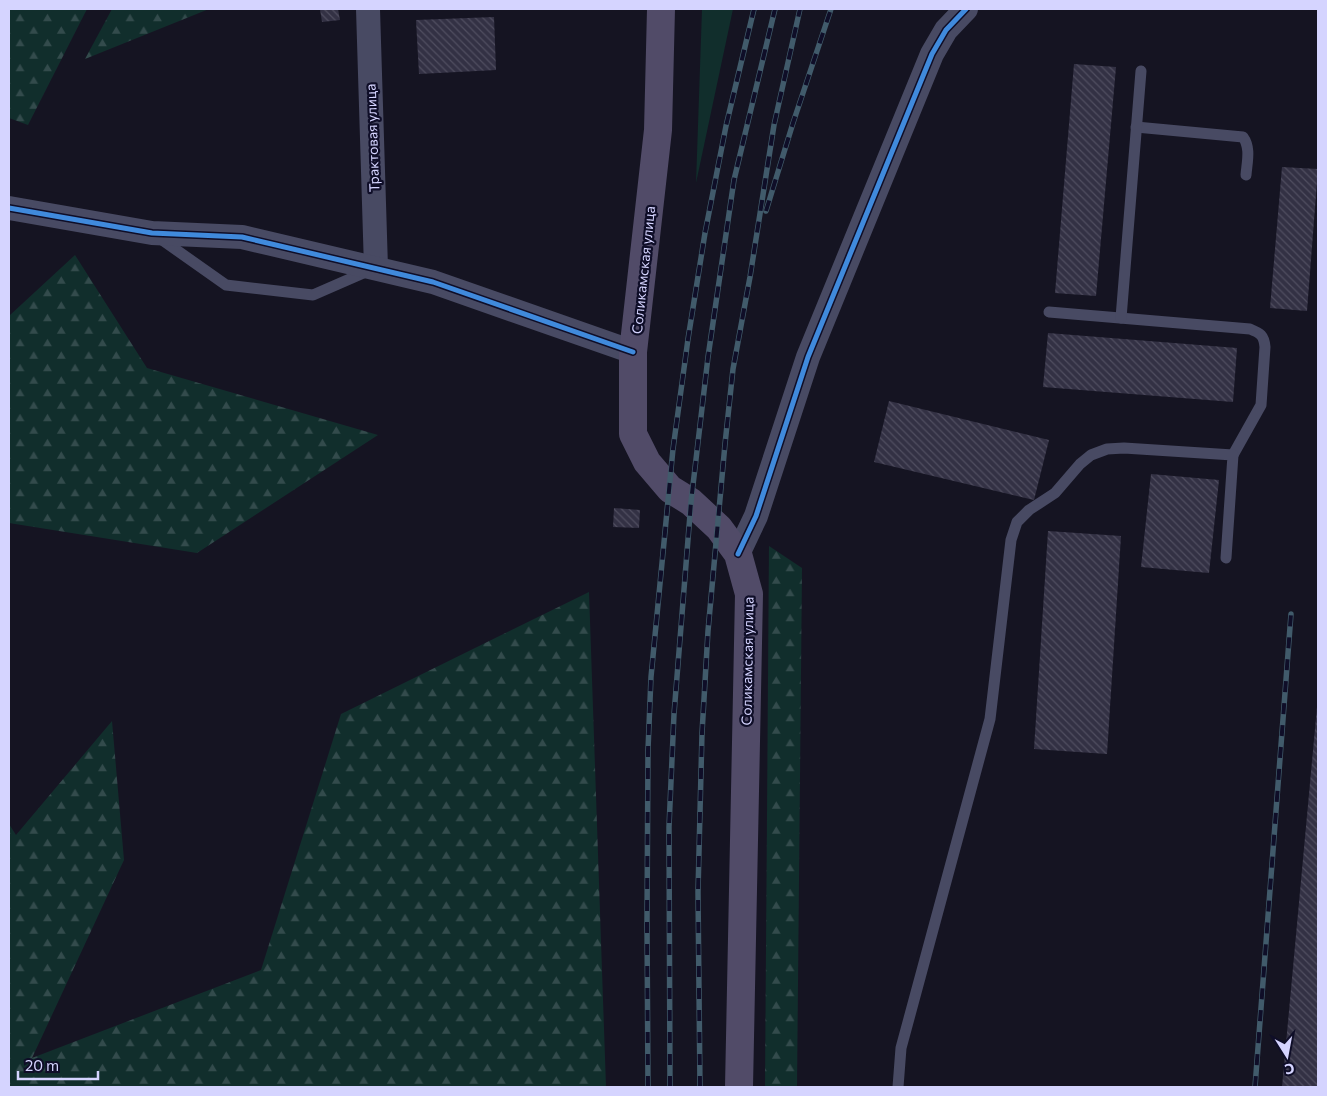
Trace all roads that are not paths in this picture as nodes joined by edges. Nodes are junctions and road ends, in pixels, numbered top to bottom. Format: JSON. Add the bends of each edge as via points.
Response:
{"nodes":[{"id":1,"x":368,"y":9,"type":"edge"},
{"id":2,"x":661,"y":9,"type":"edge"},
{"id":3,"x":966,"y":9,"type":"edge"},
{"id":4,"x":1141,"y":71,"type":"dead end"},
{"id":5,"x":1136,"y":127,"type":"junction"},
{"id":6,"x":1246,"y":175,"type":"dead end"},
{"id":7,"x":9,"y":208,"type":"edge"},
{"id":8,"x":152,"y":234,"type":"junction"},
{"id":9,"x":376,"y":268,"type":"junction"},
{"id":10,"x":1049,"y":312,"type":"dead end"},
{"id":11,"x":1121,"y":318,"type":"junction"},
{"id":12,"x":634,"y":352,"type":"junction"},
{"id":13,"x":1233,"y":455,"type":"junction"},
{"id":14,"x":738,"y":554,"type":"junction"},
{"id":15,"x":1226,"y":558,"type":"dead end"},
{"id":16,"x":739,"y":1087,"type":"edge"},
{"id":17,"x":898,"y":1087,"type":"edge"}],
"edges":[{"from":1,"to":9,"type":"street","name":"Трактовая улица"},
{"from":2,"to":12,"type":"main road","name":"Соликамская улица","via":[[658,130]]},
{"from":3,"to":14,"type":"street","via":[[946,30],[932,54],[808,356],[756,516]]},
{"from":4,"to":5,"type":"lane"},
{"from":5,"to":6,"type":"lane","via":[[1243,137],[1248,144]]},
{"from":5,"to":11,"type":"lane"},
{"from":7,"to":8,"type":"street"},
{"from":8,"to":9,"type":"street","via":[[242,236]]},
{"from":8,"to":9,"type":"lane","via":[[226,285],[313,295]]},
{"from":9,"to":12,"type":"street","via":[[433,282]]},
{"from":10,"to":11,"type":"lane"},
{"from":11,"to":13,"type":"lane","via":[[1250,329],[1260,333],[1266,347],[1261,405]]},
{"from":12,"to":14,"type":"main road","name":"Соликамская улица","via":[[633,434],[647,462],[670,489],[691,502],[718,528]]},
{"from":13,"to":15,"type":"lane"},
{"from":13,"to":17,"type":"lane","via":[[1107,449],[1091,455],[1056,493],[1017,522],[1010,540],[990,719],[901,1048]]},
{"from":14,"to":16,"type":"main road","name":"Соликамская улица","via":[[749,594]]}]}
